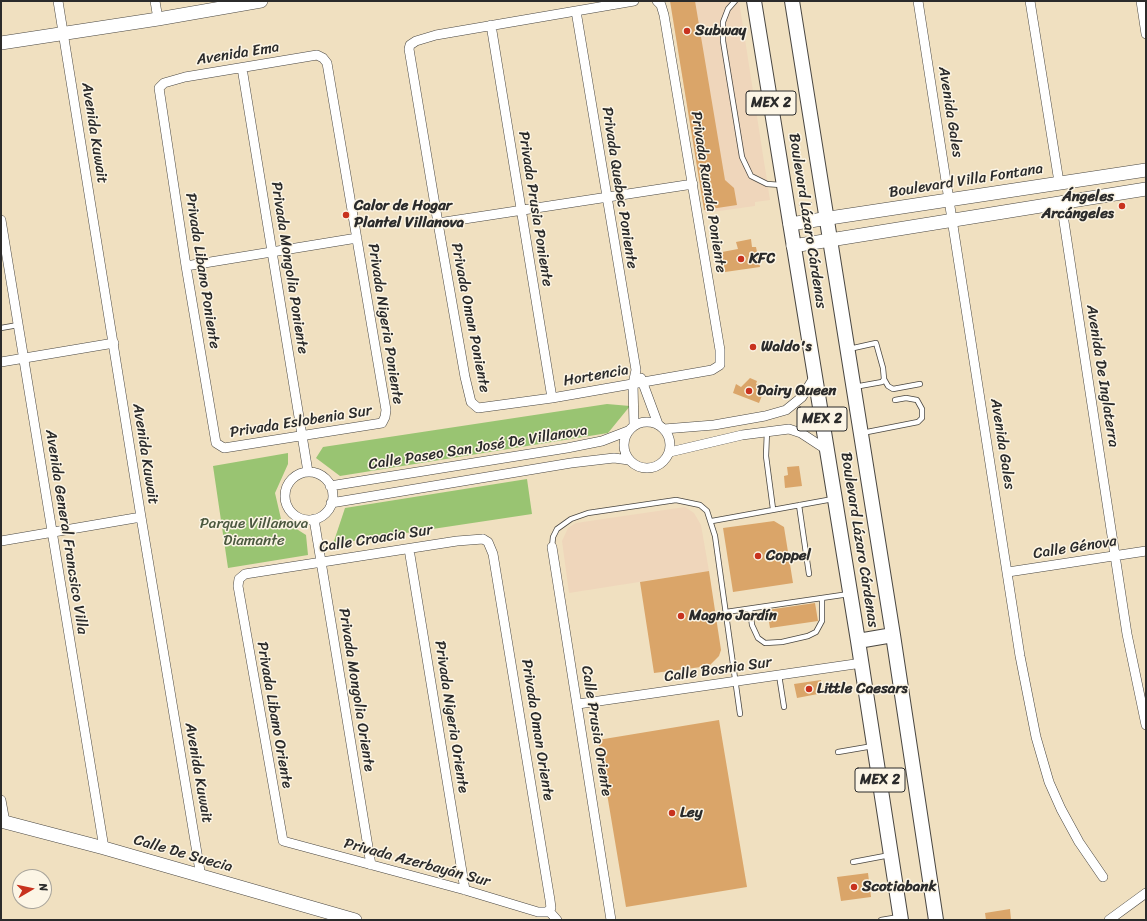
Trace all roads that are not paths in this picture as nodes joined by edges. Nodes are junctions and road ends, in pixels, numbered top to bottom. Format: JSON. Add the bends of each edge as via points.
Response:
{"nodes":[{"id":1,"x":58,"y":1,"type":"edge"},
{"id":2,"x":155,"y":1,"type":"edge"},
{"id":3,"x":262,"y":1,"type":"edge"},
{"id":4,"x":634,"y":1,"type":"edge"},
{"id":5,"x":657,"y":1,"type":"edge"},
{"id":6,"x":735,"y":1,"type":"edge"},
{"id":7,"x":754,"y":1,"type":"edge"},
{"id":8,"x":792,"y":1,"type":"edge"},
{"id":9,"x":918,"y":1,"type":"edge"},
{"id":10,"x":1030,"y":1,"type":"edge"},
{"id":11,"x":1141,"y":1,"type":"edge"},
{"id":12,"x":576,"y":11,"type":"junction"},
{"id":13,"x":158,"y":19,"type":"junction"},
{"id":14,"x":491,"y":25,"type":"junction"},
{"id":15,"x":64,"y":34,"type":"junction"},
{"id":16,"x":1146,"y":34,"type":"edge"},
{"id":17,"x":1,"y":43,"type":"edge"},
{"id":18,"x":328,"y":63,"type":"joint"},
{"id":19,"x":242,"y":68,"type":"junction"},
{"id":20,"x":159,"y":95,"type":"joint"},
{"id":21,"x":1146,"y":170,"type":"edge"},
{"id":22,"x":1059,"y":182,"type":"junction"},
{"id":23,"x":693,"y":184,"type":"junction"},
{"id":24,"x":784,"y":185,"type":"junction"},
{"id":25,"x":1146,"y":190,"type":"edge"},
{"id":26,"x":607,"y":197,"type":"junction"},
{"id":27,"x":950,"y":199,"type":"junction"},
{"id":28,"x":1061,"y":202,"type":"junction"},
{"id":29,"x":521,"y":210,"type":"junction"},
{"id":30,"x":826,"y":218,"type":"junction"},
{"id":31,"x":1,"y":220,"type":"edge"},
{"id":32,"x":953,"y":220,"type":"junction"},
{"id":33,"x":438,"y":224,"type":"junction"},
{"id":34,"x":790,"y":224,"type":"junction"},
{"id":35,"x":357,"y":238,"type":"junction"},
{"id":36,"x":830,"y":240,"type":"junction"},
{"id":37,"x":794,"y":246,"type":"junction"},
{"id":38,"x":272,"y":252,"type":"junction"},
{"id":39,"x":5,"y":266,"type":"edge"},
{"id":40,"x":186,"y":266,"type":"junction"},
{"id":41,"x":18,"y":324,"type":"junction"},
{"id":42,"x":1,"y":328,"type":"edge"},
{"id":43,"x":114,"y":343,"type":"junction"},
{"id":44,"x":847,"y":350,"type":"junction"},
{"id":45,"x":23,"y":358,"type":"junction"},
{"id":46,"x":1,"y":362,"type":"edge"},
{"id":47,"x":636,"y":370,"type":"junction"},
{"id":48,"x":712,"y":370,"type":"joint"},
{"id":49,"x":815,"y":376,"type":"junction"},
{"id":50,"x":884,"y":379,"type":"junction"},
{"id":51,"x":644,"y":382,"type":"junction"},
{"id":52,"x":633,"y":384,"type":"junction"},
{"id":53,"x":920,"y":384,"type":"dead end"},
{"id":54,"x":853,"y":387,"type":"junction"},
{"id":55,"x":552,"y":398,"type":"junction"},
{"id":56,"x":895,"y":400,"type":"dead end"},
{"id":57,"x":485,"y":408,"type":"joint"},
{"id":58,"x":382,"y":423,"type":"joint"},
{"id":59,"x":661,"y":426,"type":"junction"},
{"id":60,"x":631,"y":429,"type":"junction"},
{"id":61,"x":767,"y":431,"type":"junction"},
{"id":62,"x":860,"y":434,"type":"junction"},
{"id":63,"x":302,"y":435,"type":"junction"},
{"id":64,"x":224,"y":448,"type":"joint"},
{"id":65,"x":827,"y":450,"type":"junction"},
{"id":66,"x":670,"y":452,"type":"junction"},
{"id":67,"x":629,"y":460,"type":"junction"},
{"id":68,"x":490,"y":461,"type":"junction"},
{"id":69,"x":308,"y":472,"type":"junction"},
{"id":70,"x":493,"y":475,"type":"junction"},
{"id":71,"x":330,"y":486,"type":"junction"},
{"id":72,"x":835,"y":499,"type":"junction"},
{"id":73,"x":331,"y":503,"type":"junction"},
{"id":74,"x":799,"y":505,"type":"junction"},
{"id":75,"x":773,"y":509,"type":"junction"},
{"id":76,"x":141,"y":517,"type":"junction"},
{"id":77,"x":314,"y":519,"type":"junction"},
{"id":78,"x":712,"y":520,"type":"junction"},
{"id":79,"x":52,"y":532,"type":"junction"},
{"id":80,"x":1,"y":541,"type":"edge"},
{"id":81,"x":552,"y":547,"type":"joint"},
{"id":82,"x":408,"y":549,"type":"junction"},
{"id":83,"x":1146,"y":550,"type":"edge"},
{"id":84,"x":493,"y":554,"type":"joint"},
{"id":85,"x":1116,"y":555,"type":"junction"},
{"id":86,"x":321,"y":562,"type":"junction"},
{"id":87,"x":1008,"y":572,"type":"junction"},
{"id":88,"x":809,"y":574,"type":"dead end"},
{"id":89,"x":238,"y":586,"type":"joint"},
{"id":90,"x":850,"y":593,"type":"junction"},
{"id":91,"x":822,"y":598,"type":"junction"},
{"id":92,"x":750,"y":608,"type":"junction"},
{"id":93,"x":726,"y":612,"type":"junction"},
{"id":94,"x":892,"y":635,"type":"junction"},
{"id":95,"x":858,"y":641,"type":"junction"},
{"id":96,"x":862,"y":663,"type":"junction"},
{"id":97,"x":779,"y":675,"type":"junction"},
{"id":98,"x":735,"y":681,"type":"junction"},
{"id":99,"x":578,"y":704,"type":"junction"},
{"id":100,"x":784,"y":707,"type":"dead end"},
{"id":101,"x":740,"y":714,"type":"dead end"},
{"id":102,"x":1146,"y":725,"type":"edge"},
{"id":103,"x":874,"y":746,"type":"junction"},
{"id":104,"x":838,"y":752,"type":"dead end"},
{"id":105,"x":1,"y":800,"type":"edge"},
{"id":106,"x":3,"y":821,"type":"edge"},
{"id":107,"x":289,"y":843,"type":"joint"},
{"id":108,"x":104,"y":848,"type":"junction"},
{"id":109,"x":892,"y":855,"type":"junction"},
{"id":110,"x":853,"y":862,"type":"dead end"},
{"id":111,"x":371,"y":865,"type":"junction"},
{"id":112,"x":201,"y":876,"type":"junction"},
{"id":113,"x":1104,"y":877,"type":"dead end"},
{"id":114,"x":465,"y":890,"type":"junction"},
{"id":115,"x":1146,"y":893,"type":"edge"},
{"id":116,"x":549,"y":911,"type":"junction"},
{"id":117,"x":901,"y":918,"type":"edge"},
{"id":118,"x":355,"y":920,"type":"edge"},
{"id":119,"x":557,"y":920,"type":"edge"},
{"id":120,"x":612,"y":920,"type":"edge"},
{"id":121,"x":881,"y":920,"type":"edge"},
{"id":122,"x":936,"y":920,"type":"edge"},
{"id":123,"x":1109,"y":920,"type":"edge"}],
"edges":[{"from":1,"to":15,"type":"street","name":"Avenida Kuwait"},
{"from":2,"to":13,"type":"street"},
{"from":3,"to":13,"type":"street"},
{"from":4,"to":12,"type":"street"},
{"from":5,"to":23,"type":"street","name":"Privada Ruanda Poniente","via":[[664,15]]},
{"from":6,"to":24,"type":"lane","via":[[728,9],[723,22],[723,41],[742,157],[751,176],[758,181]]},
{"from":7,"to":24,"type":"main road","name":"Boulevard Lázaro Cárdenas","number":"MEX 2"},
{"from":8,"to":30,"type":"main road","name":"Boulevard Lázaro Cárdenas","number":"MEX 2"},
{"from":9,"to":27,"type":"street","name":"Avenida Gales"},
{"from":10,"to":22,"type":"street"},
{"from":11,"to":16,"type":"street"},
{"from":12,"to":14,"type":"street"},
{"from":12,"to":26,"type":"street","name":"Privada Quebec Poniente"},
{"from":13,"to":15,"type":"street"},
{"from":14,"to":29,"type":"street","name":"Privada Prusia Poniente"},
{"from":14,"to":33,"type":"street","name":"Privada Oman Poniente","via":[[416,41],[410,45]]},
{"from":15,"to":17,"type":"street"},
{"from":15,"to":43,"type":"street","name":"Avenida Kuwait"},
{"from":18,"to":19,"type":"street","name":"Avenida Ema","via":[[317,55]]},
{"from":18,"to":35,"type":"street","name":"Privada Nigeria Poniente"},
{"from":19,"to":20,"type":"street","name":"Avenida Ema","via":[[172,79],[159,88]]},
{"from":19,"to":38,"type":"street","name":"Privada Mongolia Poniente"},
{"from":20,"to":40,"type":"street","name":"Privada Libano Poniente"},
{"from":21,"to":22,"type":"street","name":"Boulevard Villa Fontana"},
{"from":22,"to":27,"type":"street","name":"Boulevard Villa Fontana"},
{"from":23,"to":26,"type":"street"},
{"from":23,"to":48,"type":"street","name":"Privada Ruanda Poniente","via":[[721,356],[720,365]]},
{"from":24,"to":34,"type":"main road","name":"Boulevard Lázaro Cárdenas","number":"MEX 2"},
{"from":25,"to":28,"type":"street"},
{"from":26,"to":29,"type":"street"},
{"from":26,"to":47,"type":"street","name":"Privada Quebec Poniente"},
{"from":27,"to":30,"type":"street","name":"Boulevard Villa Fontana"},
{"from":27,"to":32,"type":"street","name":"Avenida Gales"},
{"from":28,"to":32,"type":"street"},
{"from":28,"to":85,"type":"street","name":"Avenida De Inglaterra"},
{"from":29,"to":33,"type":"street"},
{"from":29,"to":55,"type":"street","name":"Privada Prusia Poniente"},
{"from":30,"to":34,"type":"street","name":"Boulevard Villa Fontana"},
{"from":30,"to":36,"type":"main road","name":"Boulevard Lázaro Cárdenas","number":"MEX 2"},
{"from":31,"to":39,"type":"street","name":"Avenida General Francsico Villa"},
{"from":32,"to":36,"type":"street"},
{"from":32,"to":87,"type":"street","name":"Avenida Gales"},
{"from":33,"to":57,"type":"street","name":"Privada Oman Poniente","via":[[468,395],[473,405]]},
{"from":34,"to":37,"type":"main road","name":"Boulevard Lázaro Cárdenas","number":"MEX 2"},
{"from":35,"to":38,"type":"street"},
{"from":35,"to":58,"type":"street","name":"Privada Nigeria Poniente","via":[[386,410]]},
{"from":36,"to":37,"type":"street"},
{"from":36,"to":44,"type":"main road","name":"Boulevard Lázaro Cárdenas","number":"MEX 2"},
{"from":37,"to":49,"type":"main road","name":"Boulevard Lázaro Cárdenas","number":"MEX 2"},
{"from":38,"to":40,"type":"street"},
{"from":38,"to":63,"type":"street","name":"Privada Mongolia Poniente"},
{"from":39,"to":41,"type":"street","name":"Avenida General Francsico Villa"},
{"from":40,"to":64,"type":"street","name":"Privada Libano Poniente","via":[[216,443]]},
{"from":41,"to":42,"type":"lane"},
{"from":41,"to":45,"type":"street","name":"Avenida General Francsico Villa"},
{"from":43,"to":45,"type":"street"},
{"from":43,"to":76,"type":"street","name":"Avenida Kuwait"},
{"from":44,"to":50,"type":"lane","via":[[876,343]]},
{"from":44,"to":54,"type":"main road","name":"Boulevard Lázaro Cárdenas","number":"MEX 2"},
{"from":45,"to":46,"type":"street"},
{"from":45,"to":79,"type":"street","name":"Avenida General Francsico Villa"},
{"from":47,"to":51,"type":"street","name":"Privada Quebec Poniente"},
{"from":47,"to":52,"type":"street","name":"Privada Quebec Poniente"},
{"from":48,"to":51,"type":"street","name":"Hortencia"},
{"from":49,"to":59,"type":"street","via":[[802,397],[786,410],[714,424]]},
{"from":49,"to":65,"type":"main road","name":"Boulevard Lázaro Cárdenas","number":"MEX 2"},
{"from":50,"to":53,"type":"lane","via":[[893,389]]},
{"from":50,"to":54,"type":"lane","via":[[882,382]]},
{"from":51,"to":52,"type":"street","name":"Hortencia"},
{"from":51,"to":59,"type":"street","name":"Privada Quebec Poniente"},
{"from":52,"to":55,"type":"street","name":"Hortencia"},
{"from":52,"to":60,"type":"street","name":"Privada Quebec Poniente"},
{"from":54,"to":62,"type":"main road","name":"Boulevard Lázaro Cárdenas","number":"MEX 2"},
{"from":55,"to":57,"type":"street","name":"Hortencia"},
{"from":56,"to":62,"type":"lane","via":[[917,400],[922,409],[922,418],[918,422]]},
{"from":58,"to":63,"type":"street","name":"Privada Eslobenia Sur"},
{"from":59,"to":60,"type":"street","via":[[644,422]]},
{"from":59,"to":66,"type":"street","via":[[670,439]]},
{"from":60,"to":67,"type":"street","via":[[624,443]]},
{"from":60,"to":68,"type":"street","name":"Calle Paseo San José De Villanova","via":[[602,441]]},
{"from":61,"to":65,"type":"street","via":[[789,429],[800,432]]},
{"from":61,"to":66,"type":"street","via":[[734,436]]},
{"from":61,"to":75,"type":"lane","via":[[766,456]]},
{"from":62,"to":94,"type":"main road","name":"Boulevard Lázaro Cárdenas","number":"MEX 2"},
{"from":63,"to":64,"type":"street","name":"Privada Eslobenia Sur"},
{"from":63,"to":69,"type":"street","name":"Privada Mongolia Poniente"},
{"from":65,"to":72,"type":"main road","name":"Boulevard Lázaro Cárdenas","number":"MEX 2"},
{"from":66,"to":67,"type":"street","via":[[661,464],[652,468],[637,466]]},
{"from":67,"to":70,"type":"street","name":"Calle Paseo San José De Villanova","via":[[600,459]]},
{"from":68,"to":70,"type":"street"},
{"from":68,"to":71,"type":"street","name":"Calle Paseo San José De Villanova"},
{"from":69,"to":71,"type":"street","via":[[321,476]]},
{"from":69,"to":77,"type":"street","via":[[292,479],[285,496],[288,507],[296,516],[307,520]]},
{"from":70,"to":73,"type":"street","name":"Calle Paseo San José De Villanova"},
{"from":71,"to":73,"type":"street"},
{"from":72,"to":74,"type":"lane"},
{"from":72,"to":90,"type":"main road","name":"Boulevard Lázaro Cárdenas","number":"MEX 2"},
{"from":73,"to":77,"type":"street","via":[[326,512]]},
{"from":74,"to":75,"type":"lane"},
{"from":74,"to":88,"type":"lane"},
{"from":75,"to":78,"type":"lane"},
{"from":76,"to":79,"type":"street"},
{"from":76,"to":112,"type":"street","name":"Avenida Kuwait"},
{"from":77,"to":86,"type":"street","name":"Privada Mongolia Oriente"},
{"from":78,"to":81,"type":"lane","via":[[700,505],[676,500],[588,513],[557,529]]},
{"from":78,"to":93,"type":"lane"},
{"from":79,"to":80,"type":"street"},
{"from":79,"to":108,"type":"street","name":"Avenida General Francsico Villa"},
{"from":81,"to":99,"type":"street","name":"Calle Prusia Oriente"},
{"from":82,"to":84,"type":"street","name":"Calle Croacia Sur","via":[[483,539],[488,542]]},
{"from":82,"to":86,"type":"street","name":"Calle Croacia Sur"},
{"from":82,"to":114,"type":"street","name":"Privada Nigeria Oriente"},
{"from":83,"to":85,"type":"street","name":"Calle Génova"},
{"from":84,"to":116,"type":"street","name":"Privada Oman Oriente","via":[[550,900]]},
{"from":85,"to":87,"type":"street","name":"Calle Génova"},
{"from":85,"to":102,"type":"street","name":"Avenida De Inglaterra","via":[[1127,634]]},
{"from":86,"to":89,"type":"street","name":"Calle Croacia Sur","via":[[245,574],[239,579]]},
{"from":86,"to":111,"type":"street","name":"Privada Mongolia Oriente"},
{"from":87,"to":113,"type":"street","name":"Avenida Gales","via":[[1028,702],[1042,763],[1061,809],[1079,842]]},
{"from":89,"to":107,"type":"street","name":"Privada Libano Oriente","via":[[281,836],[283,841]]},
{"from":90,"to":91,"type":"lane"},
{"from":90,"to":95,"type":"main road","name":"Boulevard Lázaro Cárdenas","number":"MEX 2"},
{"from":91,"to":92,"type":"lane"},
{"from":91,"to":92,"type":"lane","via":[[822,621],[816,632],[782,642],[765,643],[758,638],[752,624]]},
{"from":92,"to":93,"type":"lane"},
{"from":93,"to":98,"type":"lane"},
{"from":94,"to":95,"type":"main road"},
{"from":94,"to":122,"type":"main road","name":"Boulevard Lázaro Cárdenas","number":"MEX 2"},
{"from":95,"to":96,"type":"main road","name":"Boulevard Lázaro Cárdenas","number":"MEX 2"},
{"from":96,"to":97,"type":"street","name":"Calle Bosnia Sur"},
{"from":96,"to":103,"type":"main road","name":"Boulevard Lázaro Cárdenas","number":"MEX 2"},
{"from":97,"to":98,"type":"street","name":"Calle Bosnia Sur"},
{"from":97,"to":100,"type":"lane"},
{"from":98,"to":99,"type":"street","name":"Calle Bosnia Sur"},
{"from":98,"to":101,"type":"lane"},
{"from":99,"to":120,"type":"street","name":"Calle Prusia Oriente"},
{"from":103,"to":104,"type":"lane"},
{"from":103,"to":109,"type":"main road","name":"Boulevard Lázaro Cárdenas","number":"MEX 2"},
{"from":105,"to":106,"type":"street"},
{"from":106,"to":108,"type":"street","name":"Calle De Suecia"},
{"from":107,"to":111,"type":"street","name":"Privada Azerbayán Sur"},
{"from":108,"to":112,"type":"street","name":"Calle De Suecia"},
{"from":109,"to":110,"type":"lane"},
{"from":109,"to":117,"type":"main road","name":"Boulevard Lázaro Cárdenas","number":"MEX 2"},
{"from":111,"to":114,"type":"street","name":"Privada Azerbayán Sur"},
{"from":112,"to":118,"type":"street","name":"Calle De Suecia"},
{"from":114,"to":116,"type":"street","name":"Privada Azerbayán Sur","via":[[538,912]]},
{"from":115,"to":123,"type":"street"},
{"from":116,"to":119,"type":"street"},
{"from":117,"to":121,"type":"lane"}]}
